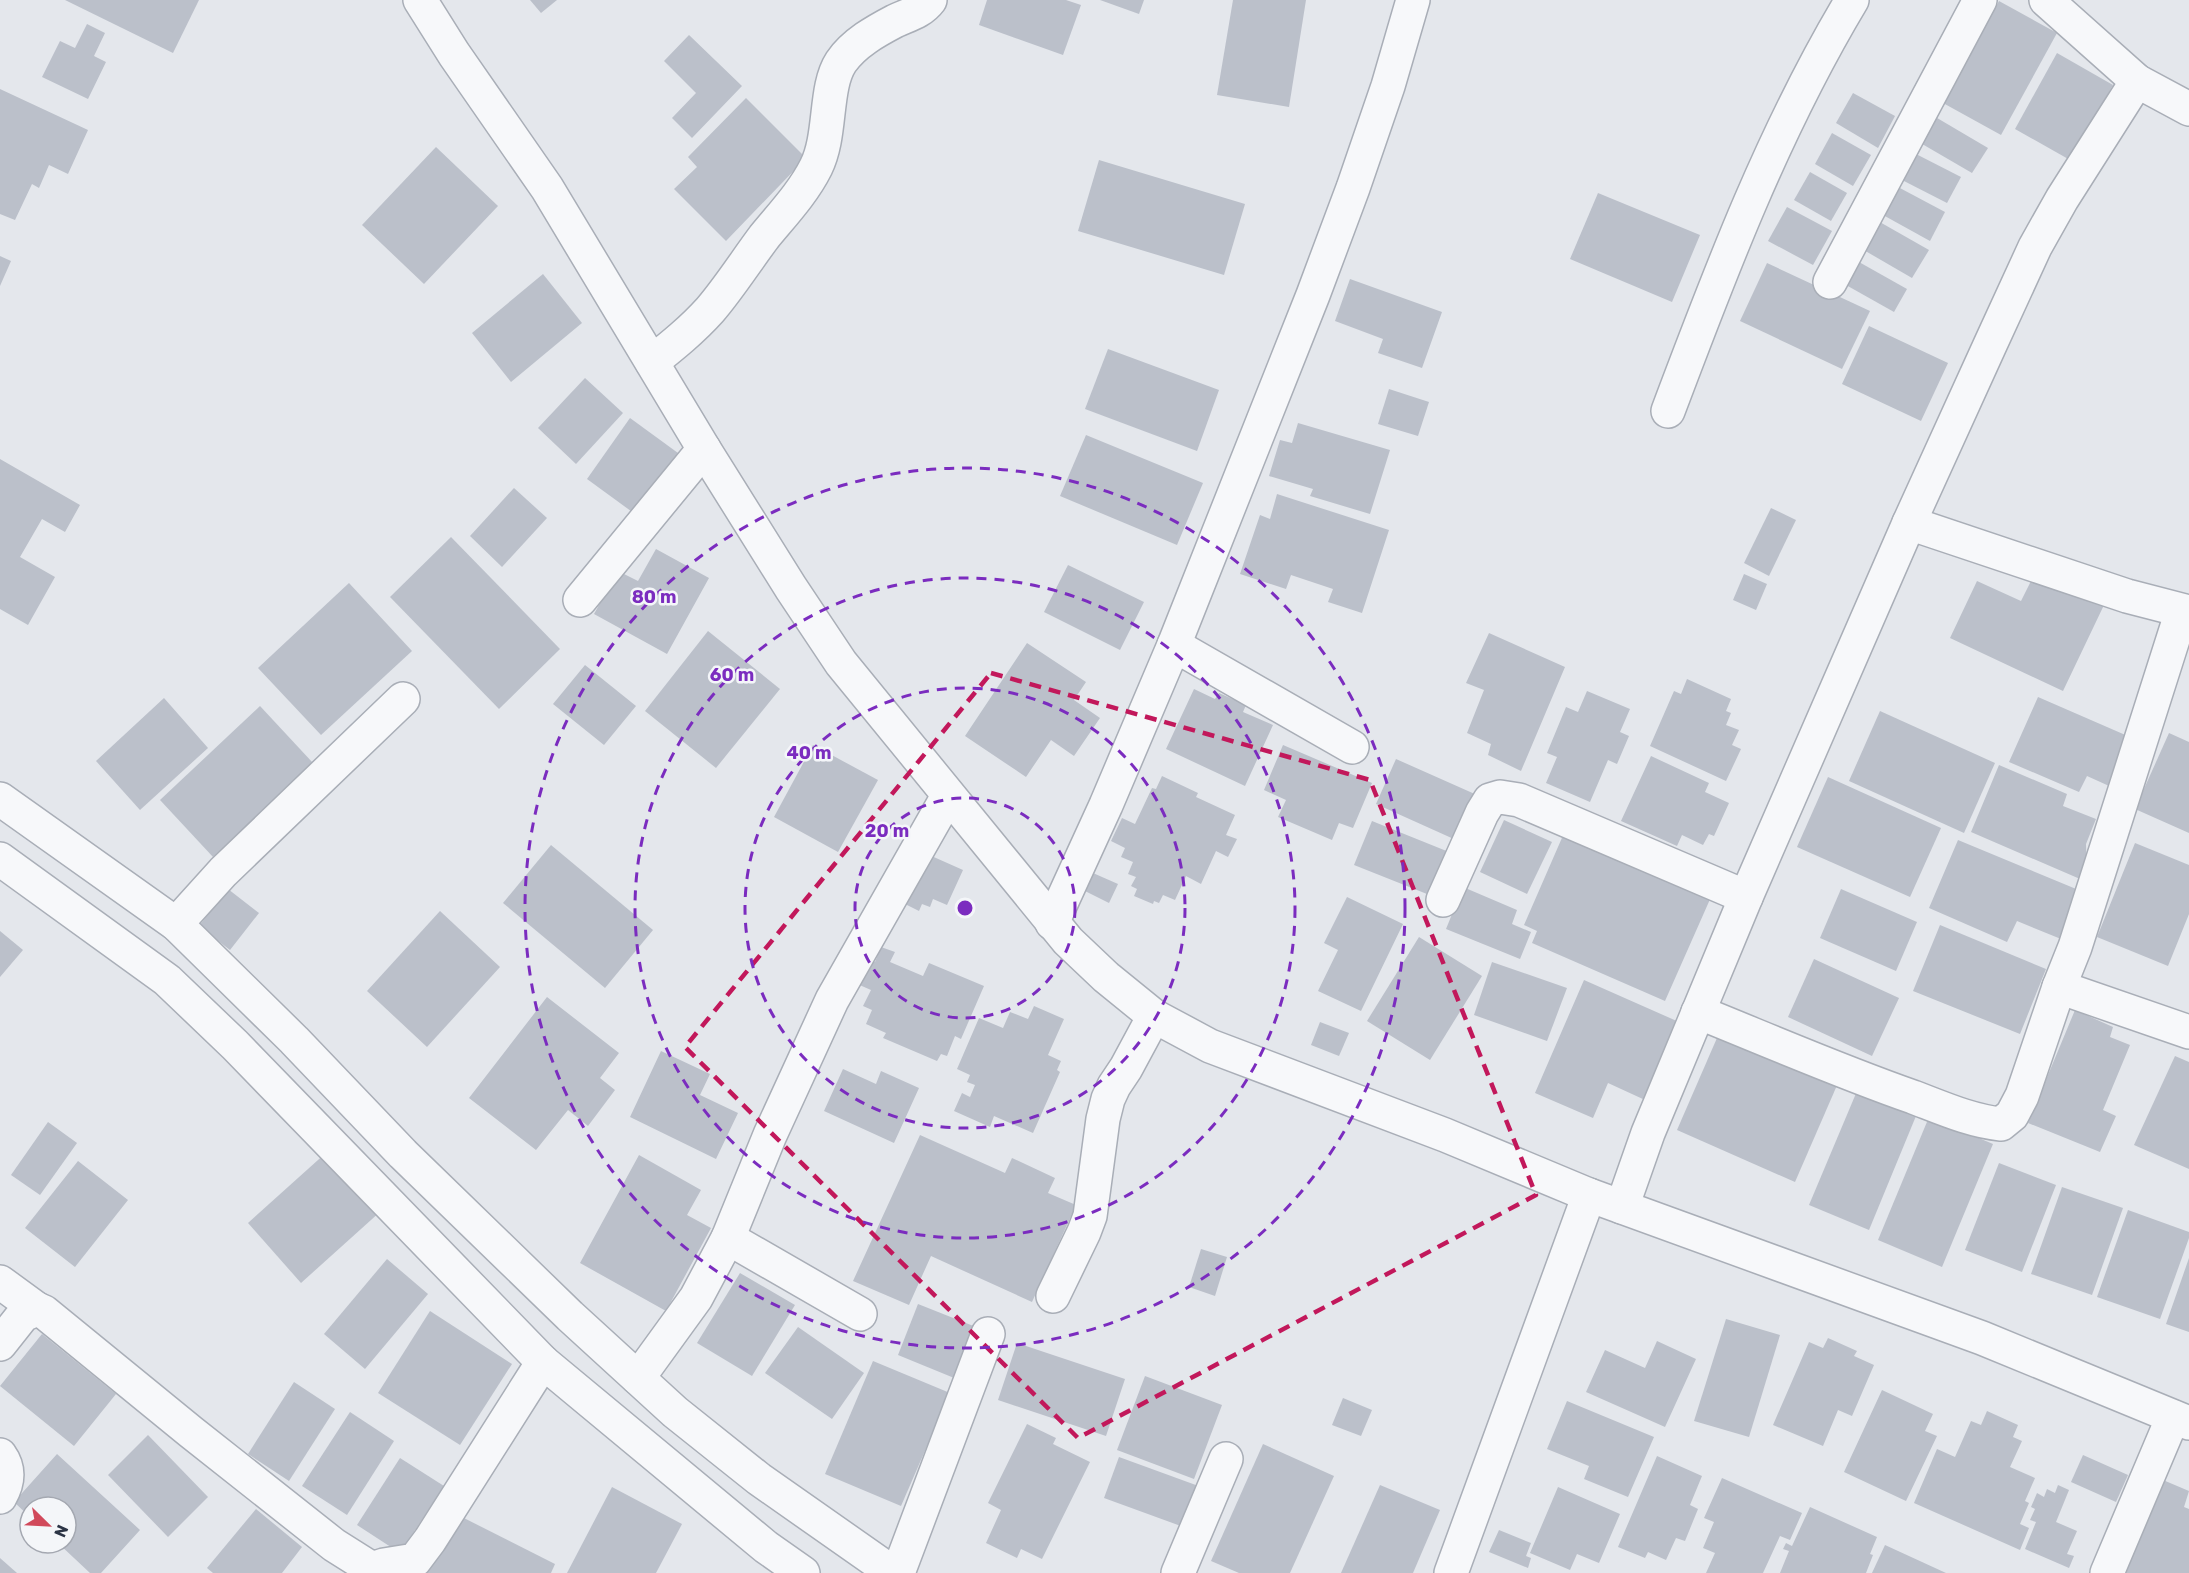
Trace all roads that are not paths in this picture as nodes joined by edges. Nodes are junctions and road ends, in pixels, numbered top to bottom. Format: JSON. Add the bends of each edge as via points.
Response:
{"nodes":[{"id":1,"x":420,"y":0,"type":"edge"},
{"id":2,"x":930,"y":0,"type":"edge"},
{"id":3,"x":1413,"y":0,"type":"edge"},
{"id":4,"x":1852,"y":0,"type":"edge"},
{"id":5,"x":1980,"y":0,"type":"edge"},
{"id":6,"x":2046,"y":0,"type":"edge"},
{"id":7,"x":2137,"y":81,"type":"junction"},
{"id":8,"x":2189,"y":109,"type":"edge"},
{"id":9,"x":1830,"y":282,"type":"dead end"},
{"id":10,"x":652,"y":362,"type":"junction"},
{"id":11,"x":1668,"y":411,"type":"dead end"},
{"id":12,"x":704,"y":449,"type":"junction"},
{"id":13,"x":1909,"y":523,"type":"junction"},
{"id":14,"x":580,"y":600,"type":"dead end"},
{"id":15,"x":2186,"y":612,"type":"edge"},
{"id":16,"x":1174,"y":645,"type":"junction"},
{"id":17,"x":402,"y":699,"type":"dead end"},
{"id":18,"x":1353,"y":747,"type":"dead end"},
{"id":19,"x":948,"y":796,"type":"junction"},
{"id":20,"x":0,"y":799,"type":"edge"},
{"id":21,"x":0,"y":859,"type":"edge"},
{"id":22,"x":1746,"y":897,"type":"junction"},
{"id":23,"x":1443,"y":900,"type":"dead end"},
{"id":24,"x":1052,"y":923,"type":"junction"},
{"id":25,"x":176,"y":924,"type":"junction"},
{"id":26,"x":2060,"y":987,"type":"junction"},
{"id":27,"x":1698,"y":1012,"type":"junction"},
{"id":28,"x":1154,"y":1016,"type":"junction"},
{"id":29,"x":2189,"y":1032,"type":"edge"},
{"id":30,"x":1589,"y":1195,"type":"junction"},
{"id":31,"x":1622,"y":1208,"type":"junction"},
{"id":32,"x":728,"y":1238,"type":"junction"},
{"id":33,"x":0,"y":1282,"type":"edge"},
{"id":34,"x":1053,"y":1296,"type":"dead end"},
{"id":35,"x":37,"y":1309,"type":"junction"},
{"id":36,"x":860,"y":1314,"type":"dead end"},
{"id":37,"x":988,"y":1334,"type":"dead end"},
{"id":38,"x":0,"y":1344,"type":"edge"},
{"id":39,"x":543,"y":1362,"type":"junction"},
{"id":40,"x":638,"y":1378,"type":"junction"},
{"id":41,"x":2181,"y":1420,"type":"edge"},
{"id":42,"x":0,"y":1455,"type":"edge"},
{"id":43,"x":1226,"y":1459,"type":"dead end"},
{"id":44,"x":0,"y":1497,"type":"edge"},
{"id":45,"x":803,"y":1573,"type":"edge"},
{"id":46,"x":893,"y":1573,"type":"edge"},
{"id":47,"x":898,"y":1573,"type":"edge"},
{"id":48,"x":1178,"y":1573,"type":"edge"},
{"id":49,"x":1451,"y":1573,"type":"edge"},
{"id":50,"x":2107,"y":1573,"type":"edge"}],
"edges":[{"from":1,"to":10,"type":"street","via":[[547,188]]},
{"from":2,"to":10,"type":"street","via":[[911,15],[869,36],[843,58],[832,80],[825,139],[816,167],[710,310]]},
{"from":3,"to":16,"type":"street","via":[[1353,188]]},
{"from":4,"to":11,"type":"street","via":[[1778,138],[1725,261]]},
{"from":5,"to":9,"type":"street"},
{"from":6,"to":7,"type":"street"},
{"from":7,"to":8,"type":"street"},
{"from":7,"to":13,"type":"street","via":[[2035,247]]},
{"from":10,"to":12,"type":"street"},
{"from":12,"to":14,"type":"street"},
{"from":12,"to":19,"type":"street","via":[[841,663]]},
{"from":13,"to":15,"type":"street"},
{"from":13,"to":22,"type":"street"},
{"from":15,"to":26,"type":"street"},
{"from":16,"to":18,"type":"street"},
{"from":16,"to":24,"type":"street"},
{"from":17,"to":25,"type":"street","via":[[223,872]]},
{"from":19,"to":24,"type":"street"},
{"from":19,"to":32,"type":"street","via":[[832,1000]]},
{"from":20,"to":25,"type":"street"},
{"from":21,"to":39,"type":"street","via":[[166,980],[235,1045]]},
{"from":22,"to":23,"type":"street","via":[[1519,800],[1500,797],[1490,800],[1482,813]]},
{"from":22,"to":27,"type":"street"},
{"from":24,"to":28,"type":"street","via":[[1106,977]]},
{"from":25,"to":40,"type":"street","via":[[403,1154]]},
{"from":26,"to":27,"type":"street","via":[[2022,1096],[2012,1115],[2001,1124],[1955,1113],[1872,1083]]},
{"from":26,"to":29,"type":"street"},
{"from":27,"to":31,"type":"street"},
{"from":28,"to":30,"type":"street","via":[[1210,1046],[1445,1135]]},
{"from":28,"to":34,"type":"street","via":[[1108,1099],[1090,1216]]},
{"from":30,"to":31,"type":"street"},
{"from":30,"to":49,"type":"street"},
{"from":31,"to":41,"type":"street","via":[[1982,1338]]},
{"from":32,"to":36,"type":"street"},
{"from":32,"to":40,"type":"street","via":[[696,1298]]},
{"from":33,"to":35,"type":"street"},
{"from":35,"to":38,"type":"street","via":[[23,1315]]},
{"from":35,"to":39,"type":"street","via":[[334,1545],[372,1569],[415,1560]]},
{"from":37,"to":47,"type":"street"},
{"from":39,"to":45,"type":"street","via":[[766,1547]]},
{"from":40,"to":46,"type":"street","via":[[759,1479]]},
{"from":41,"to":50,"type":"street"},
{"from":42,"to":44,"type":"street","via":[[7,1479]]},
{"from":43,"to":48,"type":"street"}]}
